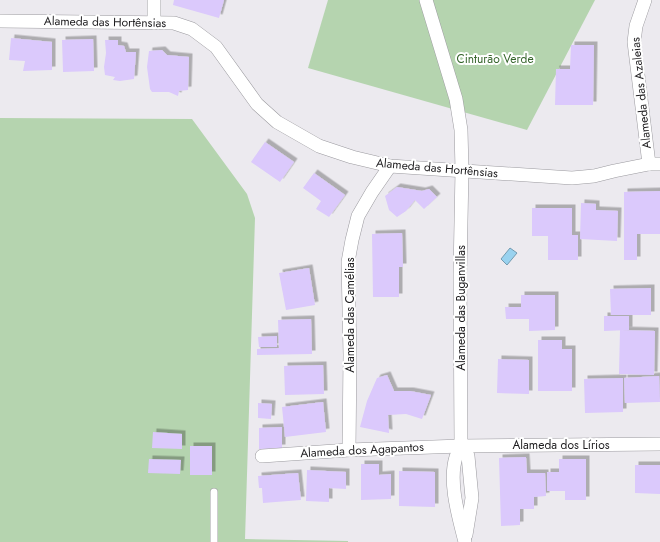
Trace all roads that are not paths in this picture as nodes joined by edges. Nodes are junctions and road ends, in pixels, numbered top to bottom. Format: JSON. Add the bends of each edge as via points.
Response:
{"nodes":[{"id":1,"x":154,"y":0,"type":"edge"},
{"id":2,"x":426,"y":0,"type":"edge"},
{"id":3,"x":645,"y":0,"type":"edge"},
{"id":4,"x":0,"y":21,"type":"edge"},
{"id":5,"x":154,"y":23,"type":"junction"},
{"id":6,"x":654,"y":164,"type":"edge"},
{"id":7,"x":390,"y":166,"type":"junction"},
{"id":8,"x":462,"y":170,"type":"junction"},
{"id":9,"x":660,"y":444,"type":"edge"},
{"id":10,"x":461,"y":446,"type":"junction"},
{"id":11,"x":349,"y":450,"type":"junction"},
{"id":12,"x":262,"y":456,"type":"dead end"},
{"id":13,"x":214,"y":492,"type":"dead end"},
{"id":14,"x":214,"y":542,"type":"edge"},
{"id":15,"x":465,"y":542,"type":"edge"}],
"edges":[{"from":1,"to":5,"type":"street"},
{"from":2,"to":8,"type":"street","name":"Alameda das Buganvillas","via":[[456,99],[461,130]]},
{"from":3,"to":6,"type":"street","name":"Alameda das Azaleias","via":[[636,26],[634,42]]},
{"from":4,"to":5,"type":"street","name":"Alameda das Hortênsias"},
{"from":5,"to":7,"type":"street","name":"Alameda das Hortênsias","via":[[174,23],[192,29],[216,47],[257,104],[294,133],[319,146],[352,158]]},
{"from":6,"to":8,"type":"street","name":"Alameda das Hortênsias","via":[[572,178]]},
{"from":7,"to":8,"type":"street","name":"Alameda das Hortênsias"},
{"from":7,"to":11,"type":"street","name":"Alameda das Camélias","via":[[358,216],[348,262]]},
{"from":8,"to":10,"type":"street","name":"Alameda das Buganvillas"},
{"from":9,"to":10,"type":"street","name":"Alameda dos Lírios"},
{"from":10,"to":11,"type":"street","name":"Alameda dos Agapantos"},
{"from":10,"to":15,"type":"street","name":"Alameda das Buganvillas","via":[[468,456],[472,498]]},
{"from":11,"to":12,"type":"street","name":"Alameda dos Agapantos"},
{"from":13,"to":14,"type":"lane"}]}
